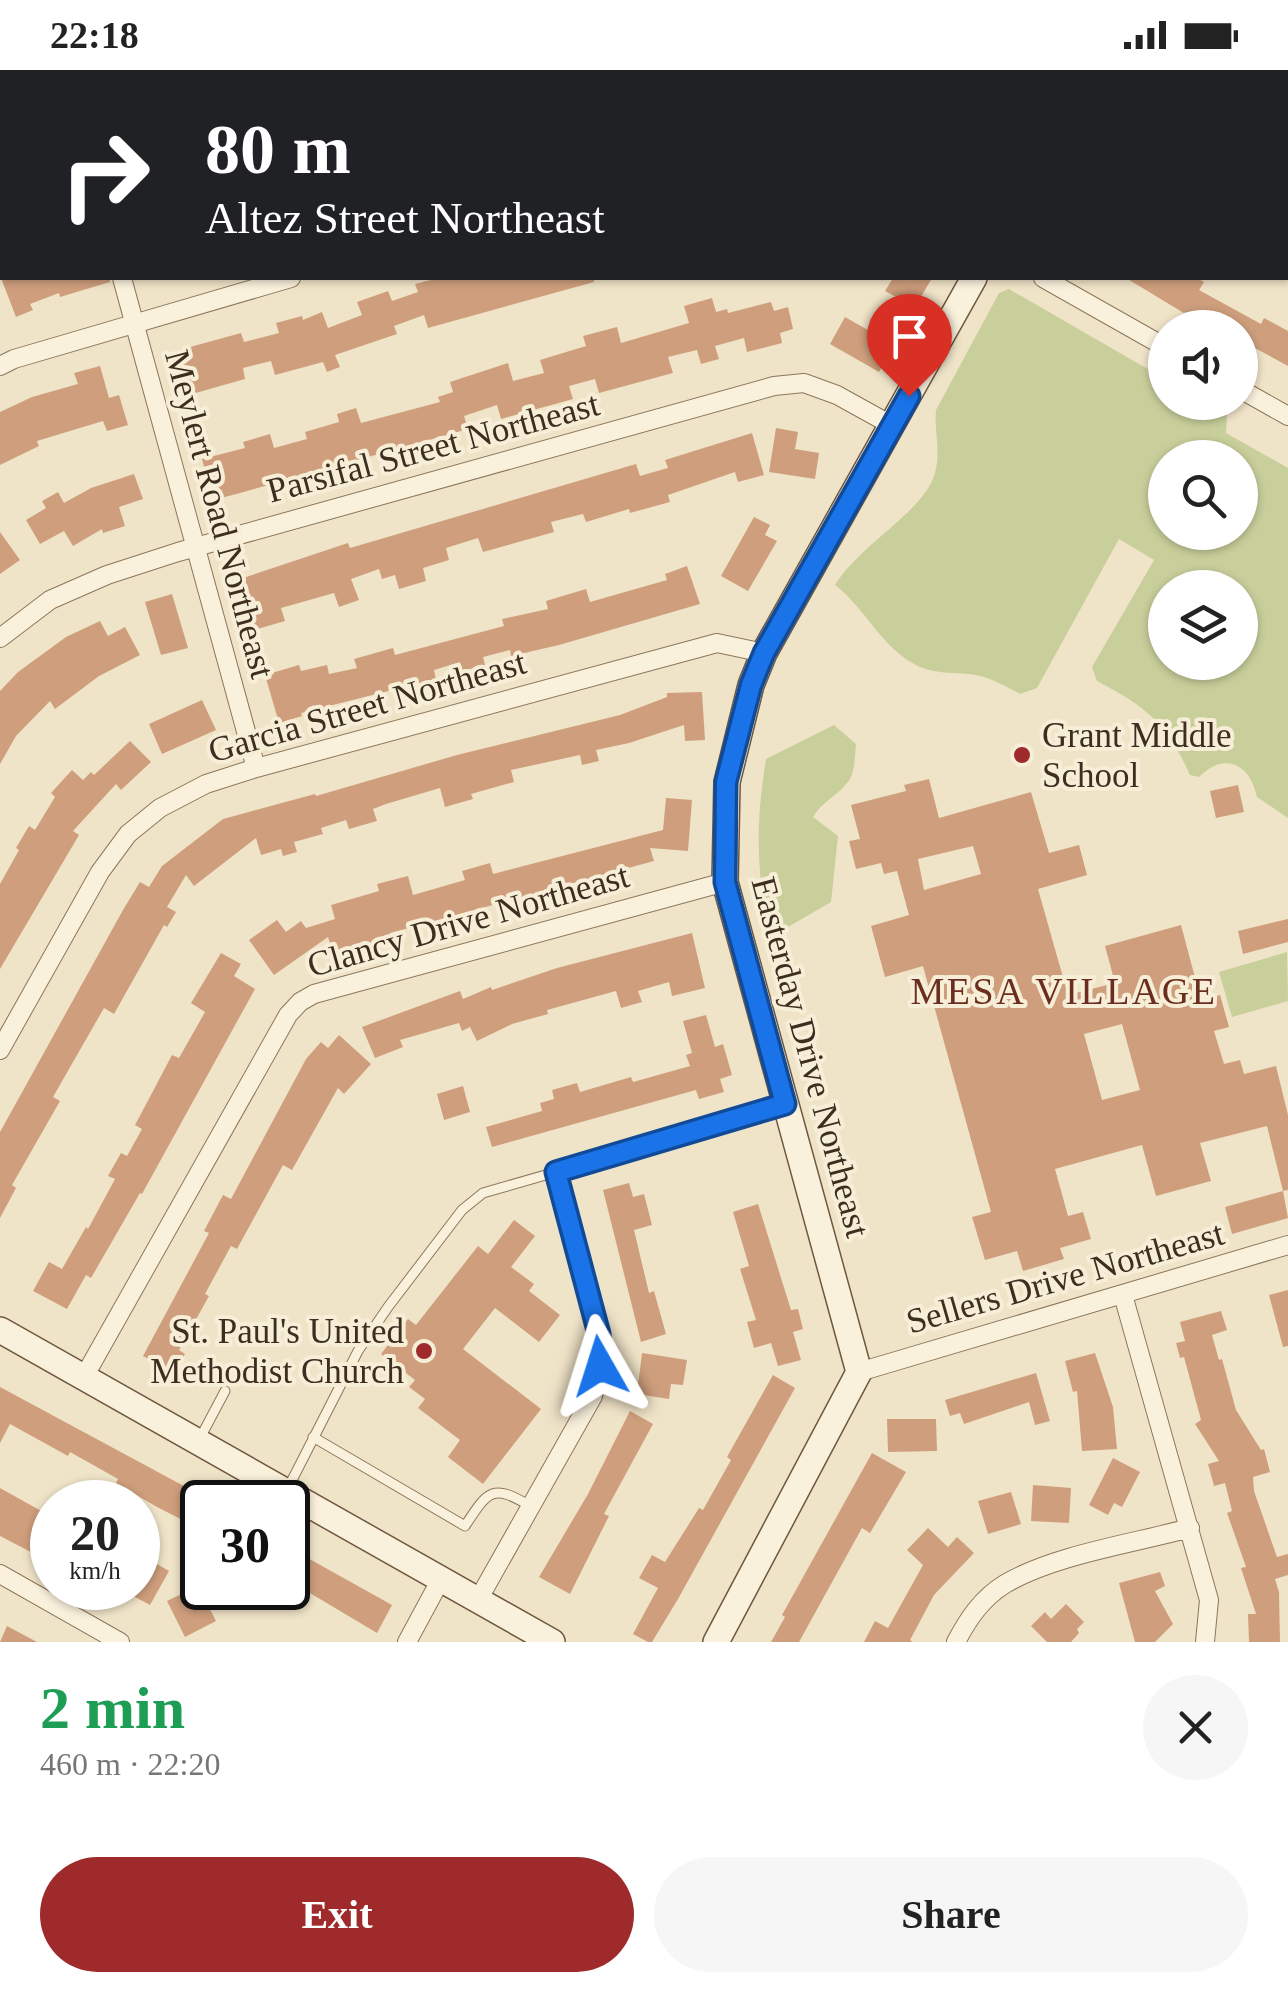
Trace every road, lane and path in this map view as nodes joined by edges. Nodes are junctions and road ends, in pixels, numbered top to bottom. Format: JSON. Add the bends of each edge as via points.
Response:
{"nodes":[{"id":1,"x":123,"y":280,"type":"edge"},
{"id":2,"x":285,"y":280,"type":"edge"},
{"id":3,"x":973,"y":280,"type":"edge"},
{"id":4,"x":1047,"y":280,"type":"edge"},
{"id":5,"x":134,"y":323,"type":"junction"},
{"id":6,"x":1148,"y":337,"type":"edge"},
{"id":7,"x":0,"y":366,"type":"edge"},
{"id":8,"x":1258,"y":399,"type":"edge"},
{"id":9,"x":1288,"y":416,"type":"edge"},
{"id":10,"x":893,"y":426,"type":"junction"},
{"id":11,"x":197,"y":546,"type":"junction"},
{"id":12,"x":0,"y":638,"type":"edge"},
{"id":13,"x":764,"y":653,"type":"junction"},
{"id":14,"x":256,"y":768,"type":"junction"},
{"id":15,"x":725,"y":882,"type":"junction"},
{"id":16,"x":0,"y":1050,"type":"edge"},
{"id":17,"x":785,"y":1104,"type":"junction"},
{"id":18,"x":556,"y":1172,"type":"junction"},
{"id":19,"x":1288,"y":1245,"type":"edge"},
{"id":20,"x":1123,"y":1294,"type":"junction"},
{"id":21,"x":0,"y":1330,"type":"edge"},
{"id":22,"x":860,"y":1372,"type":"junction"},
{"id":23,"x":84,"y":1377,"type":"junction"},
{"id":24,"x":225,"y":1390,"type":"dead end"},
{"id":25,"x":313,"y":1437,"type":"junction"},
{"id":26,"x":198,"y":1442,"type":"junction"},
{"id":27,"x":265,"y":1480,"type":"edge"},
{"id":28,"x":292,"y":1480,"type":"edge"},
{"id":29,"x":310,"y":1506,"type":"edge"},
{"id":30,"x":530,"y":1506,"type":"junction"},
{"id":31,"x":1190,"y":1528,"type":"junction"},
{"id":32,"x":0,"y":1574,"type":"edge"},
{"id":33,"x":441,"y":1580,"type":"junction"},
{"id":34,"x":478,"y":1600,"type":"junction"},
{"id":35,"x":120,"y":1642,"type":"edge"},
{"id":36,"x":408,"y":1642,"type":"edge"},
{"id":37,"x":552,"y":1642,"type":"edge"},
{"id":38,"x":716,"y":1642,"type":"edge"},
{"id":39,"x":956,"y":1642,"type":"edge"},
{"id":40,"x":1204,"y":1642,"type":"edge"}],
"edges":[{"from":1,"to":5,"type":"street","name":"Meylert Road Northeast"},
{"from":2,"to":5,"type":"street"},
{"from":3,"to":10,"type":"street","name":"Easterday Drive Northeast"},
{"from":4,"to":6,"type":"street"},
{"from":5,"to":7,"type":"street"},
{"from":5,"to":11,"type":"street","name":"Meylert Road Northeast"},
{"from":8,"to":9,"type":"street"},
{"from":10,"to":11,"type":"street","name":"Parsifal Street Northeast","via":[[804,383],[774,386]]},
{"from":10,"to":13,"type":"street","name":"Easterday Drive Northeast"},
{"from":11,"to":12,"type":"street","name":"Parsifal Street Northeast","via":[[50,600]]},
{"from":11,"to":14,"type":"street","name":"Meylert Road Northeast"},
{"from":13,"to":14,"type":"street","name":"Garcia Street Northeast","via":[[718,644]]},
{"from":13,"to":15,"type":"street","name":"Easterday Drive Northeast","via":[[726,782]]},
{"from":14,"to":16,"type":"street","name":"Garcia Street Northeast","via":[[206,784],[128,834]]},
{"from":15,"to":17,"type":"street","name":"Easterday Drive Northeast"},
{"from":15,"to":23,"type":"street","name":"Clancy Drive Northeast","via":[[300,1002]]},
{"from":17,"to":18,"type":"street"},
{"from":17,"to":22,"type":"street","name":"Easterday Drive Northeast"},
{"from":18,"to":25,"type":"lane","via":[[484,1194],[462,1210],[358,1351]]},
{"from":18,"to":30,"type":"street","via":[[599,1334],[600,1366],[593,1396]]},
{"from":19,"to":20,"type":"street","name":"Sellers Drive Northeast"},
{"from":20,"to":22,"type":"street","name":"Sellers Drive Northeast"},
{"from":20,"to":31,"type":"street"},
{"from":21,"to":23,"type":"street"},
{"from":22,"to":38,"type":"street"},
{"from":23,"to":26,"type":"street"},
{"from":24,"to":26,"type":"lane"},
{"from":25,"to":28,"type":"lane"},
{"from":25,"to":30,"type":"lane","via":[[465,1526],[482,1499],[496,1491]]},
{"from":26,"to":27,"type":"street"},
{"from":29,"to":33,"type":"street"},
{"from":30,"to":34,"type":"street"},
{"from":31,"to":39,"type":"street","via":[[1052,1564],[1004,1584],[972,1613]]},
{"from":31,"to":40,"type":"street","via":[[1209,1600]]},
{"from":32,"to":35,"type":"street"},
{"from":33,"to":34,"type":"street"},
{"from":33,"to":36,"type":"street"},
{"from":34,"to":37,"type":"street"}]}
